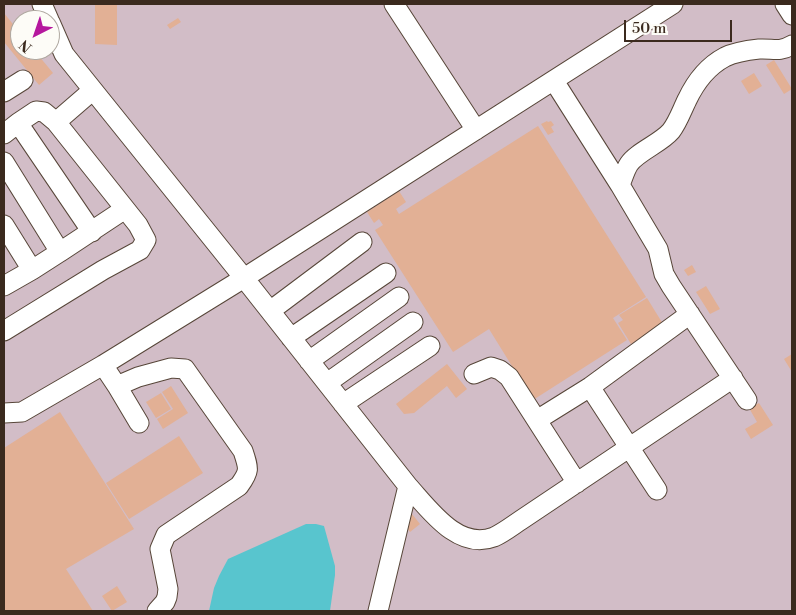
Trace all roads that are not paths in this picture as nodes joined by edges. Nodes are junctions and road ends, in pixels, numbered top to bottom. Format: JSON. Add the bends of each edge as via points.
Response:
{"nodes":[{"id":1,"x":394,"y":4,"type":"edge"},
{"id":2,"x":673,"y":4,"type":"edge"},
{"id":3,"x":785,"y":4,"type":"edge"},
{"id":4,"x":792,"y":15,"type":"edge"},
{"id":5,"x":60,"y":45,"type":"edge"},
{"id":6,"x":792,"y":45,"type":"edge"},
{"id":7,"x":23,"y":80,"type":"dead end"},
{"id":8,"x":554,"y":81,"type":"junction"},
{"id":9,"x":93,"y":90,"type":"junction"},
{"id":10,"x":4,"y":92,"type":"edge"},
{"id":11,"x":56,"y":122,"type":"junction"},
{"id":12,"x":11,"y":128,"type":"edge"},
{"id":13,"x":476,"y":130,"type":"junction"},
{"id":14,"x":4,"y":162,"type":"edge"},
{"id":15,"x":620,"y":185,"type":"junction"},
{"id":16,"x":125,"y":209,"type":"junction"},
{"id":17,"x":4,"y":226,"type":"edge"},
{"id":18,"x":92,"y":232,"type":"junction"},
{"id":19,"x":362,"y":242,"type":"dead end"},
{"id":20,"x":60,"y":252,"type":"junction"},
{"id":21,"x":32,"y":270,"type":"junction"},
{"id":22,"x":386,"y":273,"type":"dead end"},
{"id":23,"x":244,"y":278,"type":"junction"},
{"id":24,"x":4,"y":286,"type":"edge"},
{"id":25,"x":399,"y":297,"type":"dead end"},
{"id":26,"x":270,"y":311,"type":"junction"},
{"id":27,"x":690,"y":314,"type":"junction"},
{"id":28,"x":413,"y":322,"type":"dead end"},
{"id":29,"x":4,"y":331,"type":"edge"},
{"id":30,"x":291,"y":338,"type":"junction"},
{"id":31,"x":430,"y":346,"type":"dead end"},
{"id":32,"x":309,"y":361,"type":"junction"},
{"id":33,"x":103,"y":365,"type":"junction"},
{"id":34,"x":474,"y":374,"type":"dead end"},
{"id":35,"x":733,"y":378,"type":"junction"},
{"id":36,"x":327,"y":383,"type":"junction"},
{"id":37,"x":117,"y":386,"type":"junction"},
{"id":38,"x":590,"y":387,"type":"junction"},
{"id":39,"x":747,"y":400,"type":"dead end"},
{"id":40,"x":343,"y":404,"type":"junction"},
{"id":41,"x":4,"y":413,"type":"edge"},
{"id":42,"x":537,"y":420,"type":"junction"},
{"id":43,"x":139,"y":423,"type":"dead end"},
{"id":44,"x":630,"y":448,"type":"junction"},
{"id":45,"x":577,"y":483,"type":"junction"},
{"id":46,"x":408,"y":486,"type":"junction"},
{"id":47,"x":657,"y":490,"type":"dead end"},
{"id":48,"x":157,"y":611,"type":"edge"},
{"id":49,"x":378,"y":611,"type":"edge"}],
"edges":[{"from":1,"to":13,"type":"street"},
{"from":2,"to":8,"type":"street"},
{"from":3,"to":4,"type":"street"},
{"from":5,"to":9,"type":"street"},
{"from":6,"to":15,"type":"street","via":[[784,50],[759,49],[737,54],[715,64],[698,80],[671,131],[634,158]]},
{"from":7,"to":10,"type":"street"},
{"from":8,"to":13,"type":"street"},
{"from":8,"to":15,"type":"street"},
{"from":9,"to":11,"type":"street"},
{"from":9,"to":23,"type":"street"},
{"from":11,"to":12,"type":"street","via":[[44,112],[36,111]]},
{"from":11,"to":16,"type":"street"},
{"from":12,"to":18,"type":"street"},
{"from":13,"to":23,"type":"street"},
{"from":14,"to":20,"type":"street"},
{"from":15,"to":27,"type":"street","via":[[658,249],[664,274]]},
{"from":16,"to":18,"type":"street"},
{"from":16,"to":29,"type":"street","via":[[146,240],[140,250]]},
{"from":17,"to":21,"type":"street"},
{"from":18,"to":20,"type":"street"},
{"from":19,"to":26,"type":"street"},
{"from":20,"to":21,"type":"street"},
{"from":21,"to":24,"type":"street"},
{"from":22,"to":30,"type":"street"},
{"from":23,"to":26,"type":"street"},
{"from":23,"to":33,"type":"street"},
{"from":25,"to":32,"type":"street"},
{"from":26,"to":30,"type":"street"},
{"from":27,"to":35,"type":"street"},
{"from":27,"to":38,"type":"street"},
{"from":28,"to":36,"type":"street"},
{"from":30,"to":32,"type":"street"},
{"from":31,"to":40,"type":"street"},
{"from":32,"to":36,"type":"street"},
{"from":33,"to":37,"type":"street"},
{"from":33,"to":41,"type":"street","via":[[22,412]]},
{"from":34,"to":42,"type":"street","via":[[492,367],[500,370],[509,377]]},
{"from":35,"to":39,"type":"street"},
{"from":35,"to":44,"type":"street"},
{"from":36,"to":40,"type":"street"},
{"from":37,"to":43,"type":"street"},
{"from":37,"to":48,"type":"street","via":[[171,368],[185,369],[243,451],[248,466],[247,475],[239,486],[166,535],[160,549],[168,597]]},
{"from":38,"to":42,"type":"street"},
{"from":38,"to":44,"type":"street"},
{"from":40,"to":46,"type":"street"},
{"from":42,"to":45,"type":"street"},
{"from":44,"to":45,"type":"street"},
{"from":44,"to":47,"type":"street"},
{"from":45,"to":46,"type":"street","via":[[493,537],[477,540],[446,527]]},
{"from":46,"to":49,"type":"street"}]}
